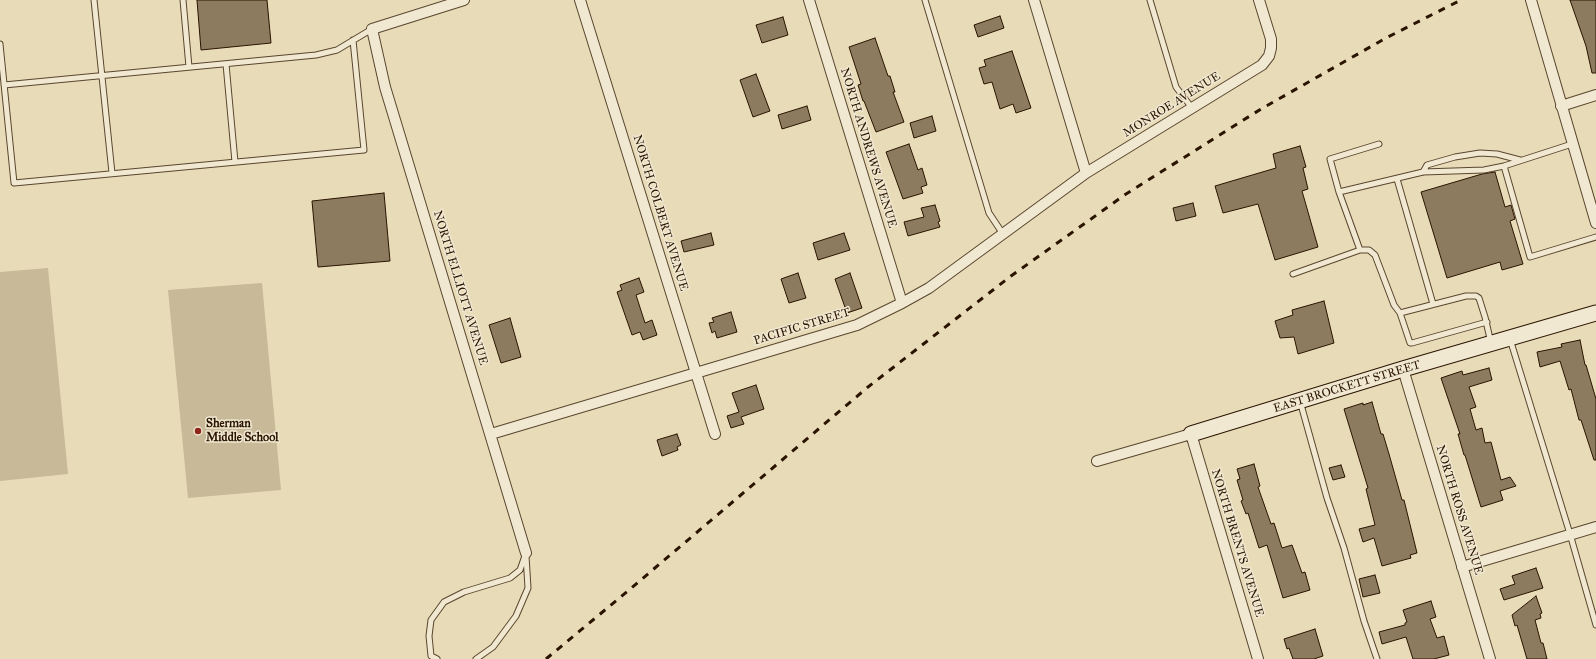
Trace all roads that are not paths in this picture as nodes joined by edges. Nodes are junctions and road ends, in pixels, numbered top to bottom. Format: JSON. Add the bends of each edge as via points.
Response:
{"nodes":[{"id":1,"x":94,"y":0,"type":"edge"},
{"id":2,"x":183,"y":0,"type":"edge"},
{"id":3,"x":464,"y":0,"type":"edge"},
{"id":4,"x":580,"y":0,"type":"edge"},
{"id":5,"x":809,"y":0,"type":"edge"},
{"id":6,"x":925,"y":0,"type":"edge"},
{"id":7,"x":1034,"y":0,"type":"edge"},
{"id":8,"x":1150,"y":0,"type":"edge"},
{"id":9,"x":1259,"y":0,"type":"edge"},
{"id":10,"x":1531,"y":0,"type":"edge"},
{"id":11,"x":372,"y":30,"type":"junction"},
{"id":12,"x":353,"y":40,"type":"junction"},
{"id":13,"x":0,"y":44,"type":"edge"},
{"id":14,"x":226,"y":64,"type":"junction"},
{"id":15,"x":189,"y":67,"type":"junction"},
{"id":16,"x":102,"y":76,"type":"junction"},
{"id":17,"x":4,"y":85,"type":"junction"},
{"id":18,"x":1596,"y":95,"type":"edge"},
{"id":19,"x":1561,"y":106,"type":"junction"},
{"id":20,"x":1192,"y":108,"type":"junction"},
{"id":21,"x":1379,"y":144,"type":"dead end"},
{"id":22,"x":1572,"y":144,"type":"junction"},
{"id":23,"x":1521,"y":160,"type":"junction"},
{"id":24,"x":235,"y":162,"type":"junction"},
{"id":25,"x":1504,"y":166,"type":"junction"},
{"id":26,"x":1424,"y":172,"type":"junction"},
{"id":27,"x":112,"y":173,"type":"junction"},
{"id":28,"x":1086,"y":173,"type":"junction"},
{"id":29,"x":1397,"y":179,"type":"junction"},
{"id":30,"x":1339,"y":192,"type":"junction"},
{"id":31,"x":1596,"y":223,"type":"edge"},
{"id":32,"x":1003,"y":234,"type":"junction"},
{"id":33,"x":1596,"y":237,"type":"edge"},
{"id":34,"x":1360,"y":250,"type":"junction"},
{"id":35,"x":1292,"y":274,"type":"dead end"},
{"id":36,"x":902,"y":303,"type":"junction"},
{"id":37,"x":1432,"y":304,"type":"junction"},
{"id":38,"x":1400,"y":313,"type":"junction"},
{"id":39,"x":1596,"y":313,"type":"edge"},
{"id":40,"x":1486,"y":322,"type":"junction"},
{"id":41,"x":1510,"y":338,"type":"junction"},
{"id":42,"x":1491,"y":344,"type":"junction"},
{"id":43,"x":1403,"y":369,"type":"junction"},
{"id":44,"x":696,"y":372,"type":"junction"},
{"id":45,"x":1300,"y":401,"type":"junction"},
{"id":46,"x":491,"y":434,"type":"junction"},
{"id":47,"x":715,"y":434,"type":"dead end"},
{"id":48,"x":1191,"y":434,"type":"junction"},
{"id":49,"x":1097,"y":461,"type":"dead end"},
{"id":50,"x":1596,"y":527,"type":"edge"},
{"id":51,"x":1570,"y":534,"type":"junction"},
{"id":52,"x":526,"y":553,"type":"junction"},
{"id":53,"x":1462,"y":567,"type":"junction"},
{"id":54,"x":1596,"y":625,"type":"edge"},
{"id":55,"x":437,"y":659,"type":"edge"},
{"id":56,"x":476,"y":659,"type":"edge"},
{"id":57,"x":1258,"y":659,"type":"edge"},
{"id":58,"x":1377,"y":659,"type":"edge"},
{"id":59,"x":1490,"y":659,"type":"edge"}],
"edges":[{"from":1,"to":16,"type":"lane"},
{"from":2,"to":15,"type":"lane"},
{"from":3,"to":11,"type":"street"},
{"from":4,"to":44,"type":"street","name":"NORTH COLBERT AVENUE"},
{"from":5,"to":36,"type":"street","name":"NORTH ANDREWS AVENUE"},
{"from":6,"to":32,"type":"lane","via":[[989,213]]},
{"from":7,"to":28,"type":"street"},
{"from":8,"to":20,"type":"lane","via":[[1176,87]]},
{"from":9,"to":20,"type":"street","name":"MONROE AVENUE","via":[[1271,39],[1270,56],[1262,65]]},
{"from":10,"to":19,"type":"street"},
{"from":11,"to":12,"type":"lane"},
{"from":11,"to":46,"type":"street","name":"NORTH ELLIOTT AVENUE","via":[[385,87]]},
{"from":12,"to":14,"type":"lane","via":[[338,50],[316,55]]},
{"from":12,"to":24,"type":"lane","via":[[364,150]]},
{"from":13,"to":17,"type":"lane"},
{"from":14,"to":15,"type":"lane"},
{"from":14,"to":24,"type":"lane"},
{"from":15,"to":16,"type":"lane"},
{"from":16,"to":17,"type":"lane"},
{"from":16,"to":27,"type":"lane"},
{"from":17,"to":27,"type":"lane","via":[[14,183]]},
{"from":18,"to":19,"type":"street"},
{"from":19,"to":22,"type":"street"},
{"from":20,"to":28,"type":"street","name":"MONROE AVENUE"},
{"from":21,"to":30,"type":"lane","via":[[1330,159]]},
{"from":22,"to":23,"type":"lane"},
{"from":22,"to":31,"type":"street"},
{"from":23,"to":25,"type":"lane"},
{"from":23,"to":26,"type":"lane","via":[[1480,153],[1455,157],[1427,166]]},
{"from":24,"to":27,"type":"lane"},
{"from":25,"to":26,"type":"lane","via":[[1484,170]]},
{"from":25,"to":33,"type":"lane","via":[[1530,257]]},
{"from":26,"to":29,"type":"lane"},
{"from":28,"to":32,"type":"street","name":"PACIFIC STREET"},
{"from":29,"to":30,"type":"lane"},
{"from":29,"to":37,"type":"lane"},
{"from":30,"to":34,"type":"lane"},
{"from":32,"to":36,"type":"street","name":"PACIFIC STREET","via":[[929,288]]},
{"from":34,"to":35,"type":"lane"},
{"from":34,"to":38,"type":"lane","via":[[1368,250],[1375,255],[1394,305]]},
{"from":36,"to":44,"type":"street","name":"PACIFIC STREET","via":[[857,325]]},
{"from":37,"to":38,"type":"lane"},
{"from":37,"to":40,"type":"lane","via":[[1476,296],[1479,298]]},
{"from":38,"to":40,"type":"lane","via":[[1412,344]]},
{"from":39,"to":41,"type":"street","name":"EAST BROCKETT STREET"},
{"from":40,"to":42,"type":"lane"},
{"from":41,"to":42,"type":"street","name":"EAST BROCKETT STREET"},
{"from":41,"to":51,"type":"lane"},
{"from":42,"to":43,"type":"street","name":"EAST BROCKETT STREET"},
{"from":43,"to":45,"type":"street","name":"EAST BROCKETT STREET"},
{"from":43,"to":53,"type":"street","name":"NORTH ROSS AVENUE"},
{"from":44,"to":46,"type":"street","name":"PACIFIC STREET"},
{"from":44,"to":47,"type":"street","name":"NORTH COLBERT AVENUE"},
{"from":45,"to":48,"type":"street","name":"EAST BROCKETT STREET"},
{"from":45,"to":58,"type":"lane"},
{"from":46,"to":52,"type":"street","name":"NORTH ELLIOTT AVENUE"},
{"from":48,"to":49,"type":"street","name":"EAST BROCKETT STREET"},
{"from":48,"to":57,"type":"street","name":"NORTH BRENTS AVENUE"},
{"from":50,"to":51,"type":"street"},
{"from":51,"to":53,"type":"street"},
{"from":51,"to":54,"type":"lane"},
{"from":52,"to":55,"type":"lane","via":[[520,570],[510,578],[464,592],[444,602],[432,620],[429,636],[431,656]]},
{"from":52,"to":56,"type":"lane","via":[[528,588],[516,616],[493,647]]},
{"from":53,"to":59,"type":"street","name":"NORTH ROSS AVENUE"}]}
